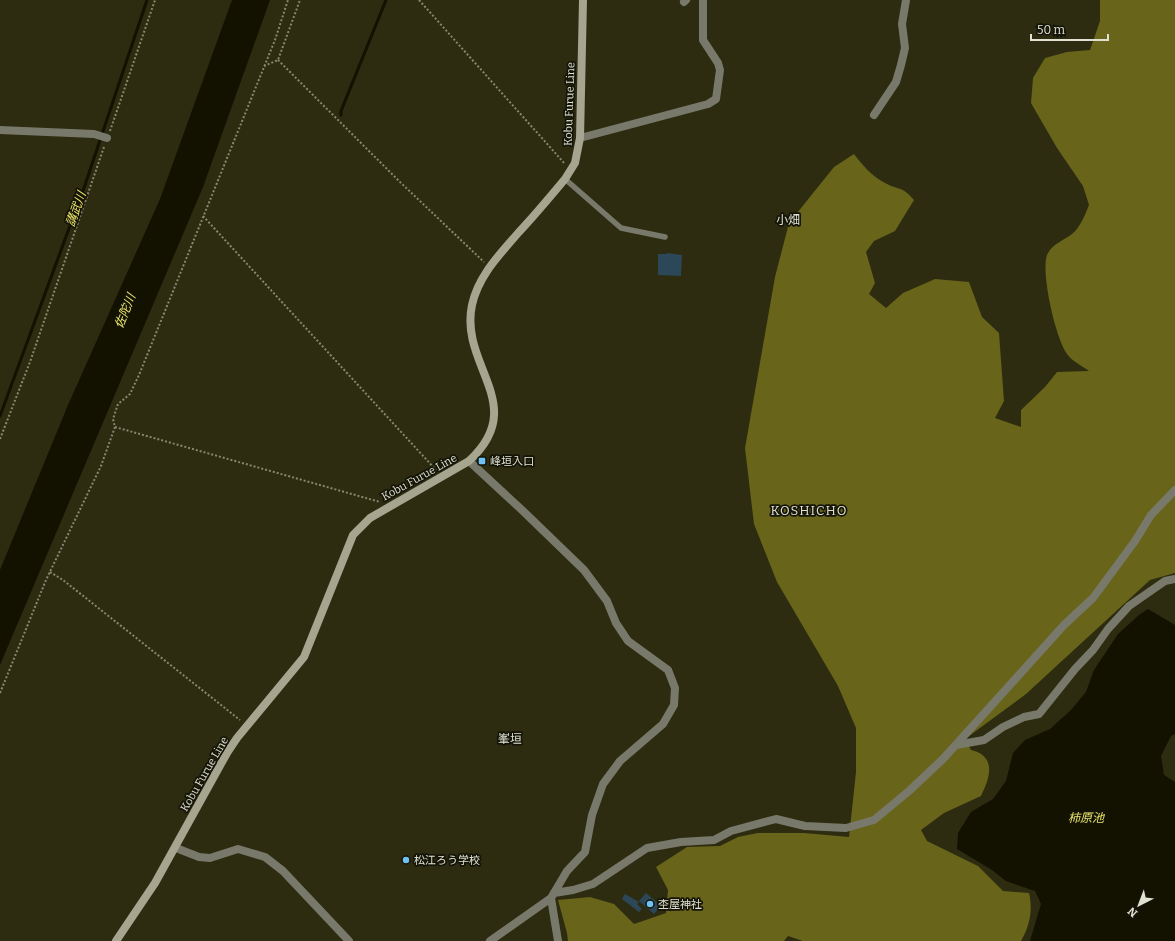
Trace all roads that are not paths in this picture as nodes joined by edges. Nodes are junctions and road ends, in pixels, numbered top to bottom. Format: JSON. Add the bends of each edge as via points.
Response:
{"nodes":[{"id":1,"x":583,"y":0,"type":"edge"},
{"id":2,"x":703,"y":0,"type":"edge"},
{"id":3,"x":906,"y":0,"type":"edge"},
{"id":4,"x":874,"y":115,"type":"dead end"},
{"id":5,"x":0,"y":130,"type":"edge"},
{"id":6,"x":106,"y":138,"type":"road end"},
{"id":7,"x":580,"y":138,"type":"junction"},
{"id":8,"x":565,"y":179,"type":"junction"},
{"id":9,"x":665,"y":237,"type":"dead end"},
{"id":10,"x":469,"y":461,"type":"junction"},
{"id":11,"x":1175,"y":490,"type":"edge"},
{"id":12,"x":1175,"y":578,"type":"edge"},
{"id":13,"x":956,"y":745,"type":"junction"},
{"id":14,"x":176,"y":848,"type":"junction"},
{"id":15,"x":553,"y":896,"type":"junction"},
{"id":16,"x":116,"y":941,"type":"edge"},
{"id":17,"x":349,"y":941,"type":"edge"},
{"id":18,"x":490,"y":941,"type":"edge"},
{"id":19,"x":558,"y":941,"type":"edge"}],
"edges":[{"from":1,"to":7,"type":"main road","name":"Kobu Furue Line"},
{"from":2,"to":7,"type":"street","via":[[704,40],[720,70],[714,101]]},
{"from":3,"to":4,"type":"street","via":[[902,24],[905,48],[901,65],[896,82]]},
{"from":5,"to":6,"type":"street","via":[[94,134]]},
{"from":7,"to":8,"type":"main road","name":"Kobu Furue Line","via":[[578,153]]},
{"from":8,"to":9,"type":"lane","via":[[620,228]]},
{"from":8,"to":10,"type":"main road","name":"Kobu Furue Line","via":[[489,267],[476,293],[471,314],[474,350],[491,391],[495,408],[490,434],[482,450]]},
{"from":10,"to":14,"type":"main road","name":"Kobu Furue Line","via":[[370,518],[353,535],[304,658],[227,753]]},
{"from":10,"to":15,"type":"street","via":[[524,510],[584,570],[607,601],[616,623],[628,641],[668,670],[675,688],[674,705],[663,724],[620,762],[603,784],[592,815],[585,852],[567,871]]},
{"from":11,"to":13,"type":"street","via":[[1151,514],[1135,541],[1093,598],[1064,625]]},
{"from":12,"to":13,"type":"street","via":[[1165,581],[1129,606],[1039,714],[1024,717],[984,740]]},
{"from":13,"to":15,"type":"street","via":[[910,791],[874,820],[846,828],[805,826],[776,819],[731,831],[714,840],[647,848],[593,884]]},
{"from":14,"to":16,"type":"main road","name":"Kobu Furue Line"},
{"from":14,"to":17,"type":"street","via":[[204,858],[238,849],[265,856],[283,871]]},
{"from":15,"to":18,"type":"street"},
{"from":15,"to":19,"type":"street"}]}
